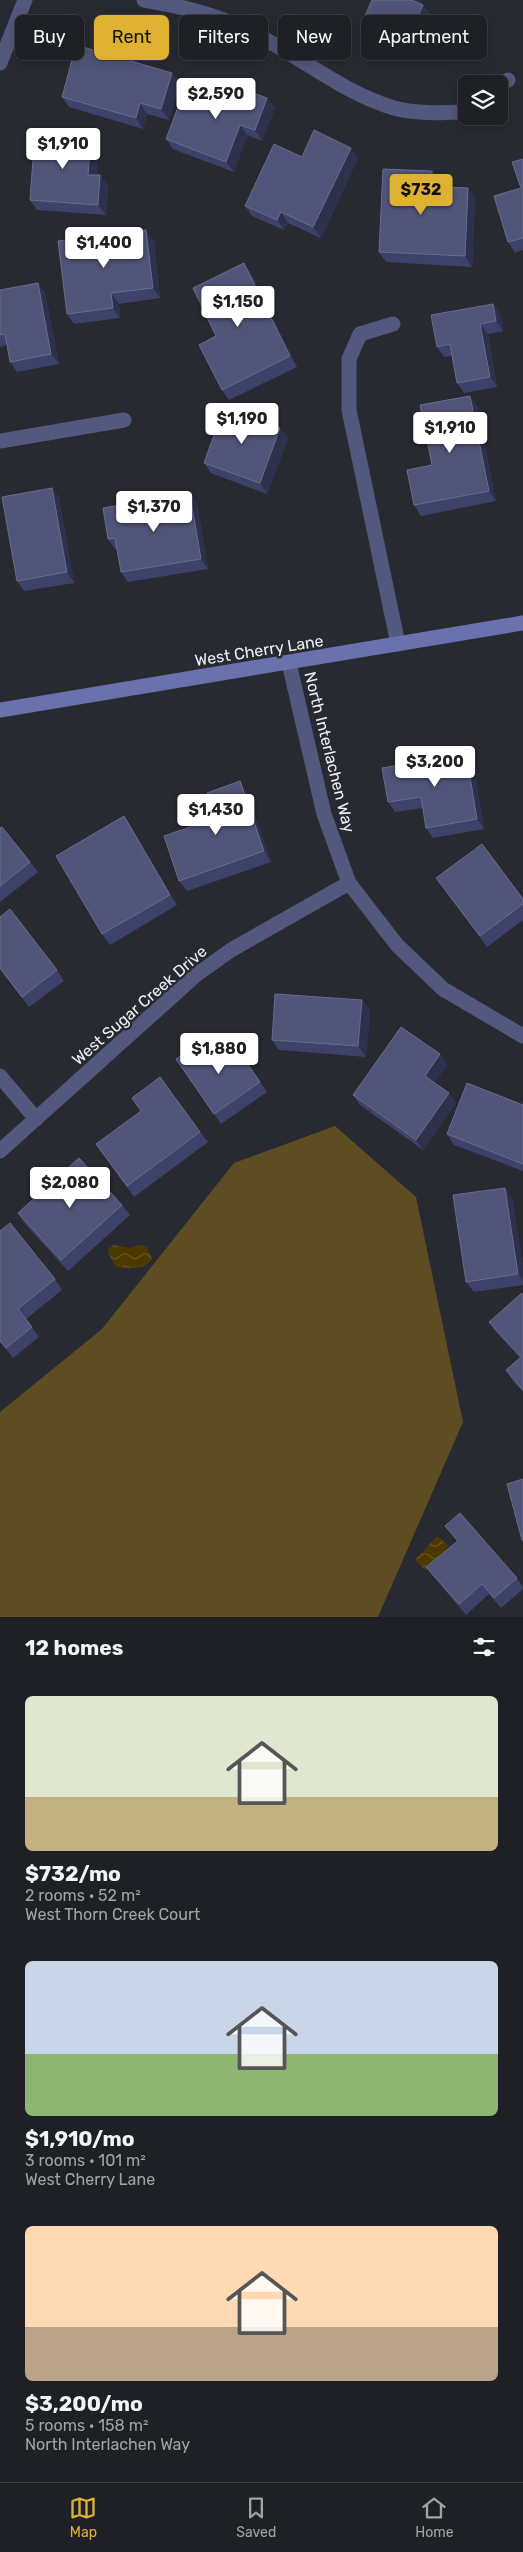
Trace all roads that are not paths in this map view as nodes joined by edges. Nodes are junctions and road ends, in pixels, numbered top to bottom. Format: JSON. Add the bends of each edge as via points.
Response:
{"nodes":[{"id":1,"x":26,"y":0,"type":"edge"},
{"id":2,"x":144,"y":0,"type":"edge"},
{"id":3,"x":0,"y":63,"type":"edge"},
{"id":4,"x":458,"y":112,"type":"edge"},
{"id":5,"x":393,"y":324,"type":"dead end"},
{"id":6,"x":124,"y":420,"type":"dead end"},
{"id":7,"x":0,"y":441,"type":"edge"},
{"id":8,"x":523,"y":623,"type":"edge"},
{"id":9,"x":398,"y":644,"type":"junction"},
{"id":10,"x":289,"y":663,"type":"junction"},
{"id":11,"x":0,"y":710,"type":"edge"},
{"id":12,"x":350,"y":882,"type":"junction"},
{"id":13,"x":523,"y":1036,"type":"edge"},
{"id":14,"x":0,"y":1076,"type":"edge"},
{"id":15,"x":36,"y":1119,"type":"junction"},
{"id":16,"x":0,"y":1152,"type":"edge"}],
"edges":[{"from":1,"to":3,"type":"street"},
{"from":2,"to":4,"type":"street","via":[[179,6],[243,28],[362,95],[394,108],[428,113]]},
{"from":5,"to":9,"type":"street","via":[[360,334],[349,359],[349,410]]},
{"from":6,"to":7,"type":"street"},
{"from":8,"to":9,"type":"main road","name":"West Cherry Lane"},
{"from":9,"to":10,"type":"main road","name":"West Cherry Lane"},
{"from":10,"to":11,"type":"main road","name":"West Cherry Lane"},
{"from":10,"to":12,"type":"street","name":"North Interlachen Way","via":[[324,814]]},
{"from":12,"to":13,"type":"street","name":"North Interlachen Way","via":[[397,945],[443,989]]},
{"from":12,"to":15,"type":"street","name":"West Sugar Creek Drive","via":[[230,950],[196,975]]},
{"from":14,"to":15,"type":"street"},
{"from":15,"to":16,"type":"street","name":"West Sugar Creek Drive"}]}
